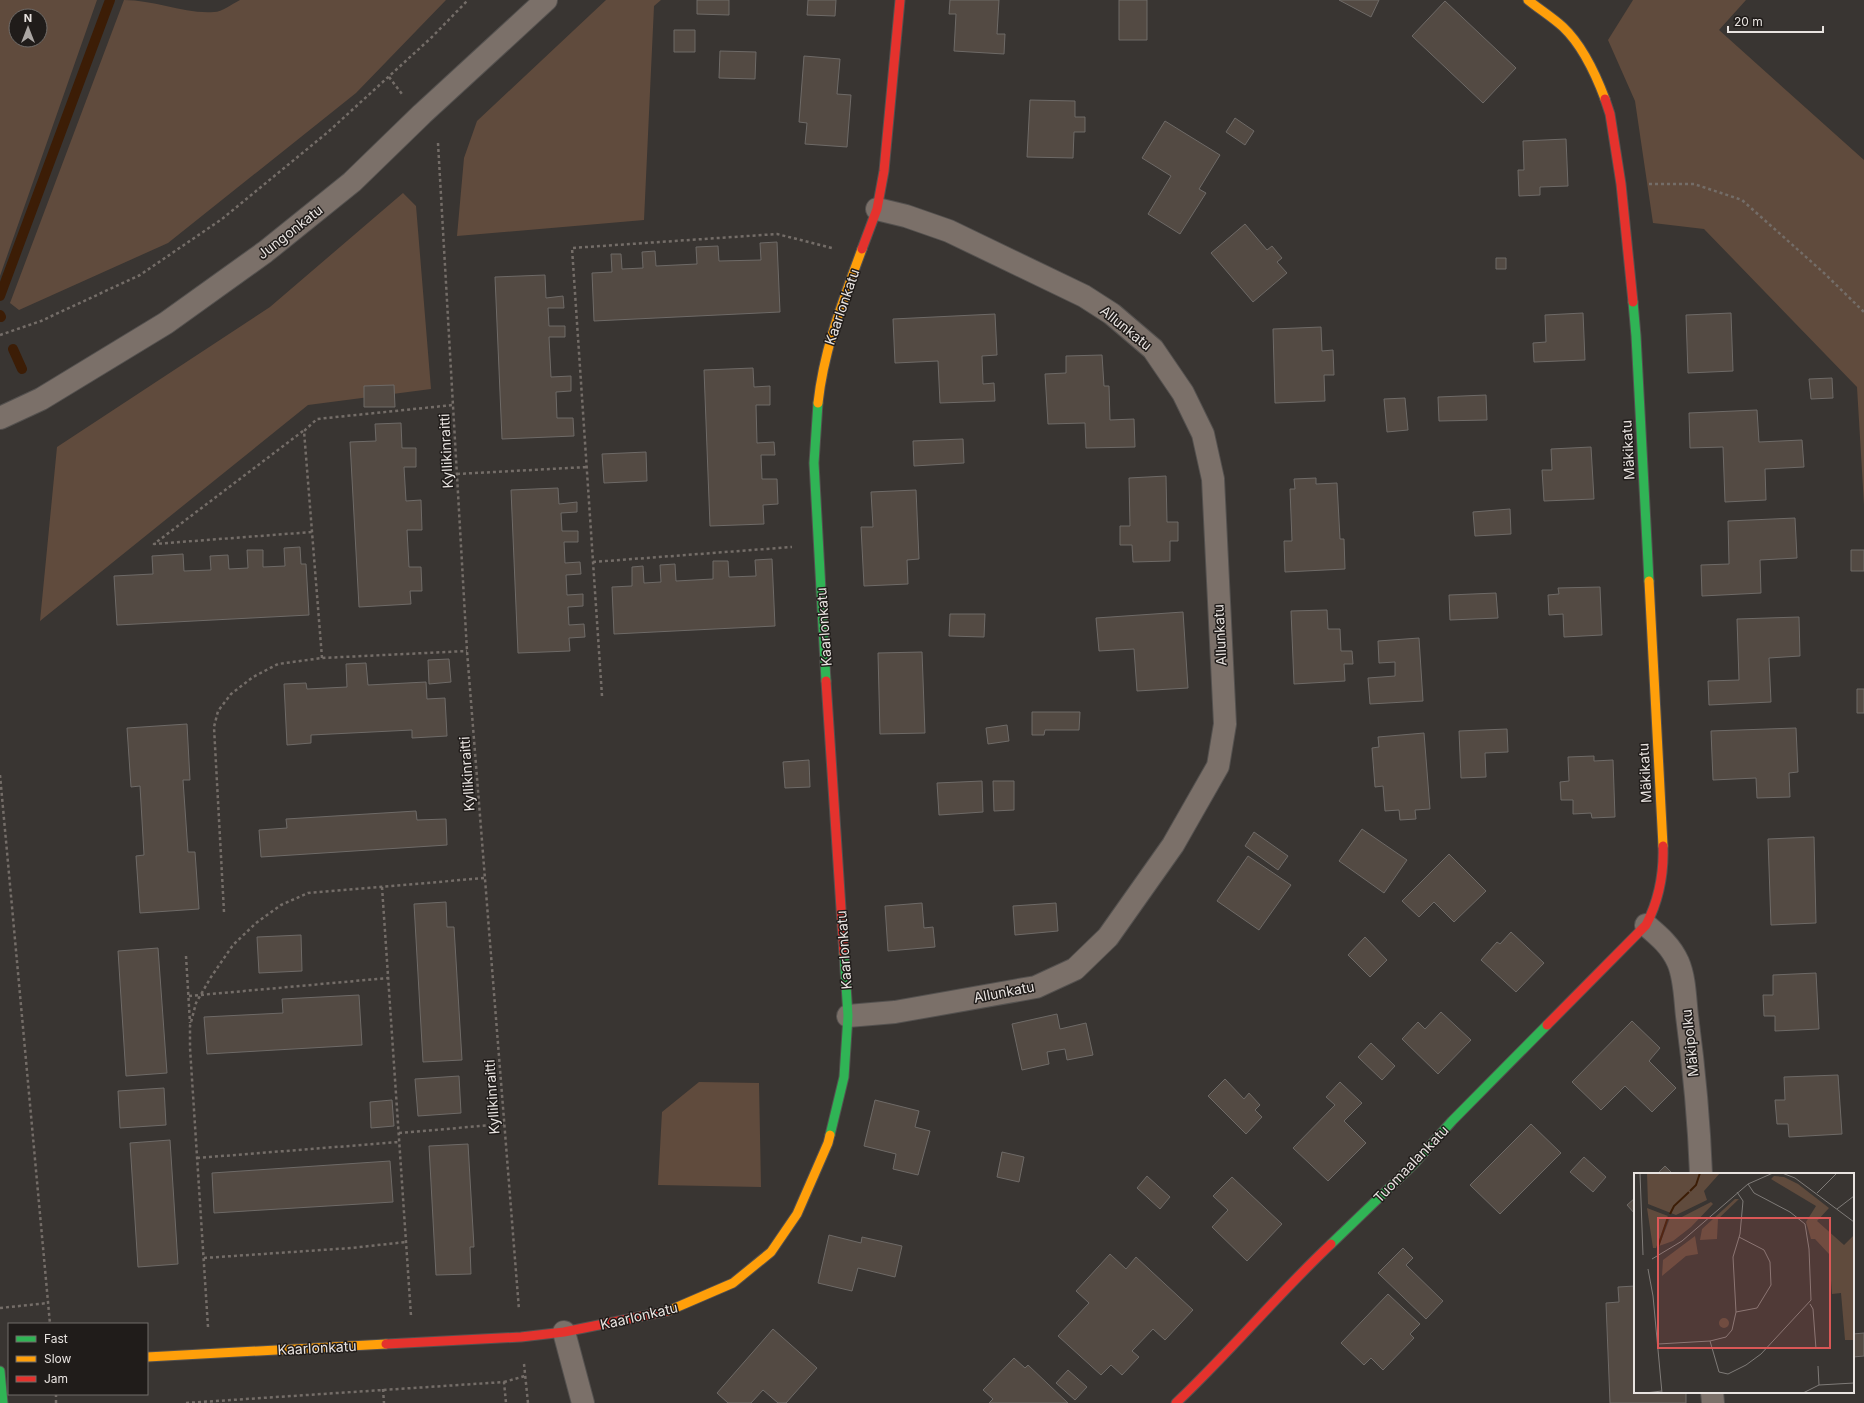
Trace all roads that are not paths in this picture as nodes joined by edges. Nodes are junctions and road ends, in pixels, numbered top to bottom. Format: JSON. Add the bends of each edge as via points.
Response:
{"nodes":[{"id":1,"x":546,"y":0,"type":"edge"},
{"id":2,"x":900,"y":0,"type":"edge"},
{"id":3,"x":1528,"y":0,"type":"edge"},
{"id":4,"x":877,"y":209,"type":"junction"},
{"id":5,"x":0,"y":418,"type":"edge"},
{"id":6,"x":1646,"y":925,"type":"junction"},
{"id":7,"x":848,"y":1016,"type":"junction"},
{"id":8,"x":1701,"y":1173,"type":"edge"},
{"id":9,"x":564,"y":1332,"type":"junction"},
{"id":10,"x":148,"y":1358,"type":"edge"},
{"id":11,"x":0,"y":1371,"type":"edge"},
{"id":12,"x":1712,"y":1393,"type":"edge"},
{"id":13,"x":3,"y":1403,"type":"edge"},
{"id":14,"x":583,"y":1403,"type":"edge"},
{"id":15,"x":1176,"y":1403,"type":"edge"},
{"id":16,"x":1713,"y":1403,"type":"edge"}],
"edges":[{"from":1,"to":5,"type":"street","name":"Jungonkatu","via":[[352,182],[265,252],[166,322],[41,399]]},
{"from":2,"to":4,"type":"street","name":"Kaarlonkatu","via":[[884,171]]},
{"from":3,"to":6,"type":"street","name":"Mäkikatu","via":[[1563,27],[1589,63],[1610,114],[1621,184],[1636,336],[1663,848],[1662,887]]},
{"from":4,"to":7,"type":"street","name":"Kaarlonkatu","via":[[834,326],[821,373],[814,463]]},
{"from":4,"to":7,"type":"street","name":"Allunkatu","via":[[949,231],[1084,296],[1112,314],[1153,348],[1183,393],[1203,434],[1213,479],[1225,724],[1218,766],[1173,845],[1108,937],[1075,969],[1036,987],[895,1012]]},
{"from":6,"to":8,"type":"street","name":"Mäkipolku","via":[[1666,943],[1679,963],[1692,1057]]},
{"from":6,"to":15,"type":"street","name":"Tuomaalankatu"},
{"from":7,"to":9,"type":"street","name":"Kaarlonkatu","via":[[844,1077],[828,1143],[797,1214],[771,1252],[733,1283],[670,1311]]},
{"from":9,"to":10,"type":"street","name":"Kaarlonkatu"},
{"from":9,"to":14,"type":"street"},
{"from":11,"to":13,"type":"street"},
{"from":12,"to":16,"type":"street"}]}
